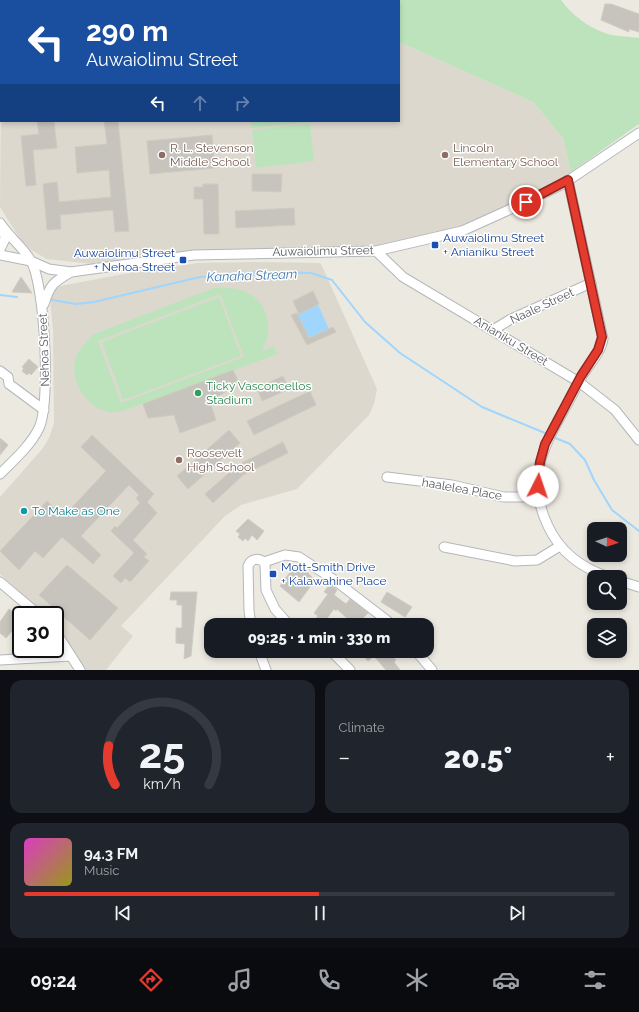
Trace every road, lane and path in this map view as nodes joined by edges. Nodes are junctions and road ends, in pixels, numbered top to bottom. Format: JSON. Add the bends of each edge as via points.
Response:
{"nodes":[{"id":1,"x":639,"y":133,"type":"edge"},
{"id":2,"x":568,"y":180,"type":"junction"},
{"id":3,"x":2,"y":227,"type":"edge"},
{"id":4,"x":0,"y":249,"type":"edge"},
{"id":5,"x":376,"y":251,"type":"junction"},
{"id":6,"x":0,"y":255,"type":"edge"},
{"id":7,"x":31,"y":260,"type":"junction"},
{"id":8,"x":72,"y":272,"type":"junction"},
{"id":9,"x":591,"y":283,"type":"junction"},
{"id":10,"x":43,"y":312,"type":"junction"},
{"id":11,"x":493,"y":330,"type":"junction"},
{"id":12,"x":0,"y":371,"type":"edge"},
{"id":13,"x":579,"y":382,"type":"junction"},
{"id":14,"x":44,"y":410,"type":"junction"},
{"id":15,"x":639,"y":440,"type":"edge"},
{"id":16,"x":0,"y":474,"type":"edge"},
{"id":17,"x":387,"y":477,"type":"dead end"},
{"id":18,"x":539,"y":497,"type":"junction"},
{"id":19,"x":560,"y":546,"type":"junction"},
{"id":20,"x":444,"y":547,"type":"dead end"},
{"id":21,"x":264,"y":562,"type":"junction"},
{"id":22,"x":592,"y":570,"type":"edge"},
{"id":23,"x":0,"y":582,"type":"edge"},
{"id":24,"x":627,"y":583,"type":"edge"},
{"id":25,"x":639,"y":587,"type":"edge"},
{"id":26,"x":28,"y":606,"type":"edge"},
{"id":27,"x":250,"y":618,"type":"edge"},
{"id":28,"x":283,"y":618,"type":"edge"},
{"id":29,"x":384,"y":618,"type":"edge"},
{"id":30,"x":64,"y":645,"type":"edge"},
{"id":31,"x":71,"y":656,"type":"junction"},
{"id":32,"x":262,"y":658,"type":"edge"},
{"id":33,"x":338,"y":658,"type":"edge"},
{"id":34,"x":422,"y":658,"type":"edge"},
{"id":35,"x":0,"y":660,"type":"edge"},
{"id":36,"x":80,"y":670,"type":"edge"},
{"id":37,"x":266,"y":670,"type":"edge"},
{"id":38,"x":350,"y":670,"type":"edge"},
{"id":39,"x":432,"y":670,"type":"edge"}],
"edges":[{"from":1,"to":2,"type":"street","name":"Auwaiolimu Street"},
{"from":2,"to":5,"type":"street","name":"Auwaiolimu Street","via":[[462,231]]},
{"from":2,"to":9,"type":"street"},
{"from":3,"to":4,"type":"street","via":[[5,239]]},
{"from":3,"to":7,"type":"street","name":"Nehoa Street"},
{"from":5,"to":8,"type":"street","name":"Auwaiolimu Street","via":[[194,254]]},
{"from":5,"to":11,"type":"street","name":"Anianiku Street","via":[[403,276]]},
{"from":6,"to":7,"type":"street"},
{"from":7,"to":8,"type":"street","name":"Auwaiolimu Street","via":[[49,269]]},
{"from":7,"to":10,"type":"street","name":"Nehoa Street","via":[[39,283]]},
{"from":8,"to":10,"type":"street","via":[[55,281],[49,288]]},
{"from":9,"to":11,"type":"street","name":"Naale Street","via":[[511,319]]},
{"from":9,"to":13,"type":"street","via":[[602,341]]},
{"from":10,"to":14,"type":"street","name":"Nehoa Street"},
{"from":11,"to":13,"type":"street","name":"Anianiku Street"},
{"from":12,"to":14,"type":"street","via":[[8,377],[9,384]]},
{"from":13,"to":15,"type":"street","name":"Anianiku Street","via":[[615,410]]},
{"from":13,"to":18,"type":"street","via":[[545,444],[540,462]]},
{"from":14,"to":16,"type":"street","name":"Nehoa Street","via":[[35,435]]},
{"from":17,"to":18,"type":"street","name":"haalelea Place","via":[[452,485],[504,497]]},
{"from":18,"to":19,"type":"street","via":[[546,521]]},
{"from":19,"to":20,"type":"street","via":[[537,560],[515,561]]},
{"from":19,"to":22,"type":"street","via":[[583,566]]},
{"from":21,"to":27,"type":"street","via":[[259,559],[253,560],[248,566]]},
{"from":21,"to":28,"type":"street","via":[[268,593]]},
{"from":21,"to":29,"type":"street","via":[[285,555],[299,557]]},
{"from":23,"to":26,"type":"street"},
{"from":24,"to":25,"type":"street"},
{"from":30,"to":31,"type":"street"},
{"from":31,"to":35,"type":"street"},
{"from":31,"to":36,"type":"street"},
{"from":32,"to":37,"type":"street"},
{"from":33,"to":38,"type":"street"},
{"from":34,"to":39,"type":"street"}]}
